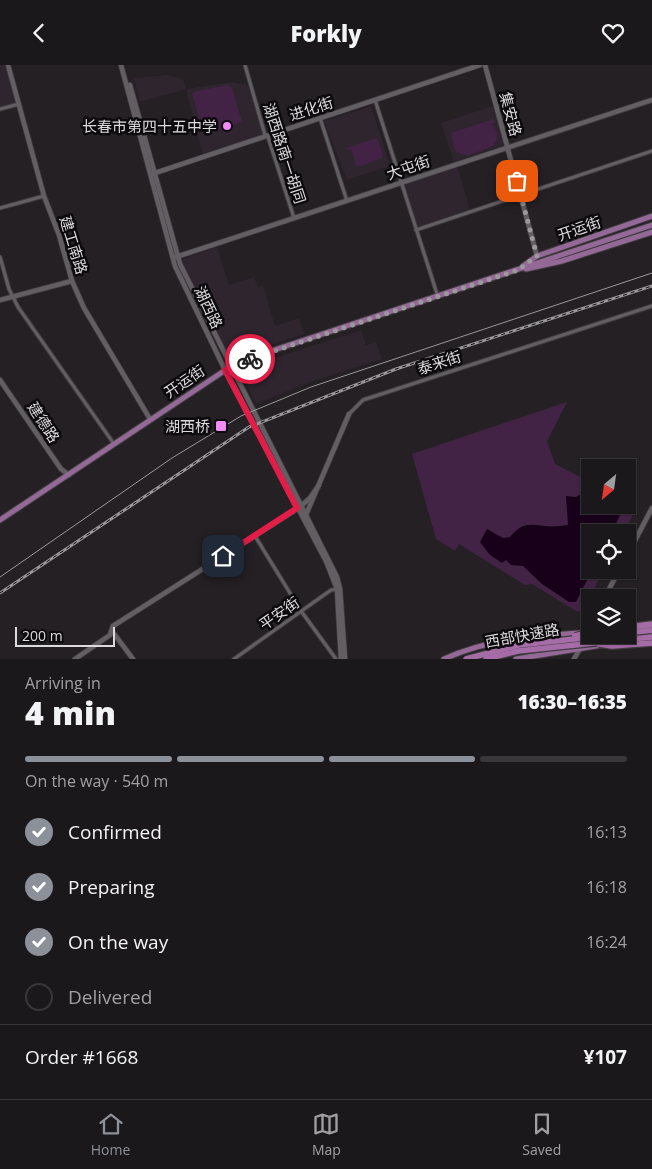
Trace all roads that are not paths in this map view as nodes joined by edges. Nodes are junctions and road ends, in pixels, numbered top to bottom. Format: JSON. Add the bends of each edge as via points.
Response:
{"nodes":[{"id":1,"x":8,"y":65,"type":"edge"},
{"id":2,"x":123,"y":65,"type":"edge"},
{"id":3,"x":246,"y":65,"type":"edge"},
{"id":4,"x":480,"y":65,"type":"edge"},
{"id":5,"x":485,"y":65,"type":"edge"},
{"id":6,"x":374,"y":100,"type":"junction"},
{"id":7,"x":652,"y":100,"type":"edge"},
{"id":8,"x":19,"y":104,"type":"junction"},
{"id":9,"x":0,"y":109,"type":"edge"},
{"id":10,"x":320,"y":118,"type":"junction"},
{"id":11,"x":267,"y":136,"type":"junction"},
{"id":12,"x":507,"y":147,"type":"junction"},
{"id":13,"x":652,"y":151,"type":"edge"},
{"id":14,"x":152,"y":174,"type":"junction"},
{"id":15,"x":400,"y":183,"type":"junction"},
{"id":16,"x":521,"y":195,"type":"junction"},
{"id":17,"x":44,"y":196,"type":"junction"},
{"id":18,"x":348,"y":201,"type":"junction"},
{"id":19,"x":0,"y":208,"type":"edge"},
{"id":20,"x":652,"y":216,"type":"edge"},
{"id":21,"x":294,"y":219,"type":"junction"},
{"id":22,"x":652,"y":225,"type":"edge"},
{"id":23,"x":416,"y":230,"type":"junction"},
{"id":24,"x":652,"y":232,"type":"edge"},
{"id":25,"x":537,"y":256,"type":"junction"},
{"id":26,"x":0,"y":257,"type":"edge"},
{"id":27,"x":175,"y":258,"type":"junction"},
{"id":28,"x":518,"y":270,"type":"junction"},
{"id":29,"x":72,"y":281,"type":"junction"},
{"id":30,"x":12,"y":297,"type":"junction"},
{"id":31,"x":438,"y":297,"type":"junction"},
{"id":32,"x":0,"y":300,"type":"edge"},
{"id":33,"x":652,"y":306,"type":"edge"},
{"id":34,"x":228,"y":368,"type":"junction"},
{"id":35,"x":0,"y":380,"type":"edge"},
{"id":36,"x":349,"y":414,"type":"joint"},
{"id":37,"x":150,"y":419,"type":"junction"},
{"id":38,"x":114,"y":443,"type":"junction"},
{"id":39,"x":69,"y":475,"type":"junction"},
{"id":40,"x":319,"y":485,"type":"junction"},
{"id":41,"x":299,"y":507,"type":"junction"},
{"id":42,"x":652,"y":508,"type":"edge"},
{"id":43,"x":305,"y":518,"type":"junction"},
{"id":44,"x":0,"y":520,"type":"edge"},
{"id":45,"x":254,"y":536,"type":"junction"},
{"id":46,"x":636,"y":539,"type":"edge"},
{"id":47,"x":338,"y":589,"type":"junction"},
{"id":48,"x":301,"y":611,"type":"junction"},
{"id":49,"x":652,"y":627,"type":"edge"},
{"id":50,"x":636,"y":628,"type":"edge"},
{"id":51,"x":636,"y":631,"type":"edge"},
{"id":52,"x":111,"y":633,"type":"junction"},
{"id":53,"x":581,"y":633,"type":"edge"},
{"id":54,"x":581,"y":635,"type":"edge"},
{"id":55,"x":581,"y":638,"type":"edge"},
{"id":56,"x":564,"y":640,"type":"junction"},
{"id":57,"x":652,"y":640,"type":"edge"},
{"id":58,"x":582,"y":644,"type":"edge"},
{"id":59,"x":580,"y":648,"type":"junction"},
{"id":60,"x":74,"y":659,"type":"edge"},
{"id":61,"x":133,"y":659,"type":"edge"},
{"id":62,"x":234,"y":659,"type":"edge"},
{"id":63,"x":336,"y":659,"type":"edge"},
{"id":64,"x":341,"y":659,"type":"edge"},
{"id":65,"x":345,"y":659,"type":"edge"},
{"id":66,"x":444,"y":659,"type":"edge"},
{"id":67,"x":466,"y":659,"type":"edge"},
{"id":68,"x":486,"y":659,"type":"edge"},
{"id":69,"x":516,"y":659,"type":"edge"},
{"id":70,"x":574,"y":659,"type":"edge"}],
"edges":[{"from":1,"to":8,"type":"street","name":"建工南路"},
{"from":2,"to":14,"type":"street","name":"湖西路"},
{"from":3,"to":11,"type":"street","name":"湖西路南一胡同"},
{"from":4,"to":6,"type":"street","name":"进化街"},
{"from":5,"to":12,"type":"street","name":"集安路"},
{"from":6,"to":10,"type":"street","name":"进化街"},
{"from":6,"to":15,"type":"street"},
{"from":7,"to":12,"type":"street","name":"大屯街"},
{"from":8,"to":9,"type":"street"},
{"from":8,"to":17,"type":"street","name":"建工南路"},
{"from":10,"to":11,"type":"street","name":"进化街"},
{"from":10,"to":18,"type":"street"},
{"from":11,"to":14,"type":"street","name":"进化街"},
{"from":11,"to":21,"type":"street","name":"湖西路南一胡同"},
{"from":12,"to":15,"type":"street","name":"大屯街"},
{"from":12,"to":16,"type":"street","name":"集安路"},
{"from":13,"to":16,"type":"street"},
{"from":14,"to":27,"type":"street","name":"湖西路"},
{"from":15,"to":18,"type":"street","name":"大屯街"},
{"from":15,"to":23,"type":"street"},
{"from":16,"to":23,"type":"street"},
{"from":16,"to":25,"type":"street","name":"集安路"},
{"from":17,"to":19,"type":"street"},
{"from":17,"to":29,"type":"street","name":"建工南路"},
{"from":18,"to":21,"type":"street","name":"大屯街"},
{"from":20,"to":25,"type":"main road","name":"开运街"},
{"from":21,"to":27,"type":"street","name":"大屯街"},
{"from":22,"to":28,"type":"main road","name":"开运街"},
{"from":23,"to":31,"type":"street"},
{"from":24,"to":28,"type":"main road","name":"开运街","via":[[562,261]]},
{"from":25,"to":28,"type":"main road","name":"开运街"},
{"from":26,"to":30,"type":"street"},
{"from":27,"to":34,"type":"street","name":"湖西路"},
{"from":28,"to":31,"type":"main road","name":"开运街"},
{"from":29,"to":30,"type":"street"},
{"from":29,"to":37,"type":"street","name":"建工南路","via":[[84,308]]},
{"from":30,"to":32,"type":"street"},
{"from":30,"to":38,"type":"street"},
{"from":31,"to":34,"type":"main road","name":"开运街"},
{"from":33,"to":36,"type":"street","name":"泰来街","via":[[363,400]]},
{"from":34,"to":37,"type":"main road","name":"开运街"},
{"from":34,"to":41,"type":"street","name":"湖西路"},
{"from":35,"to":39,"type":"street","name":"建德路","via":[[60,469]]},
{"from":36,"to":40,"type":"street","name":"泰来街"},
{"from":37,"to":38,"type":"main road","name":"开运街"},
{"from":38,"to":39,"type":"main road","name":"开运街"},
{"from":39,"to":44,"type":"main road","name":"开运街"},
{"from":40,"to":41,"type":"street"},
{"from":40,"to":43,"type":"street","name":"泰来街"},
{"from":41,"to":43,"type":"street","name":"湖西路"},
{"from":41,"to":45,"type":"street"},
{"from":42,"to":46,"type":"street"},
{"from":43,"to":47,"type":"street","name":"湖西路","via":[[330,560]]},
{"from":45,"to":48,"type":"street"},
{"from":45,"to":52,"type":"street","via":[[113,626]]},
{"from":47,"to":48,"type":"street","name":"平安街","via":[[331,590]]},
{"from":47,"to":64,"type":"street","name":"湖西路"},
{"from":47,"to":65,"type":"street","name":"湖西路"},
{"from":48,"to":62,"type":"street","name":"平安街"},
{"from":48,"to":63,"type":"street"},
{"from":49,"to":50,"type":"highway"},
{"from":49,"to":51,"type":"highway"},
{"from":52,"to":60,"type":"street"},
{"from":52,"to":61,"type":"street"},
{"from":53,"to":66,"type":"main road","via":[[517,637]]},
{"from":54,"to":56,"type":"highway","bridge":true},
{"from":55,"to":56,"type":"highway","name":"西部快速路","bridge":true},
{"from":56,"to":67,"type":"highway","name":"西部快速路","bridge":true,"via":[[510,647]]},
{"from":57,"to":59,"type":"main road"},
{"from":57,"to":68,"type":"highway","name":"西部快速路","bridge":true,"via":[[612,647],[595,643],[518,651]]},
{"from":58,"to":59,"type":"street"},
{"from":59,"to":69,"type":"main road"},
{"from":59,"to":70,"type":"street"}]}
